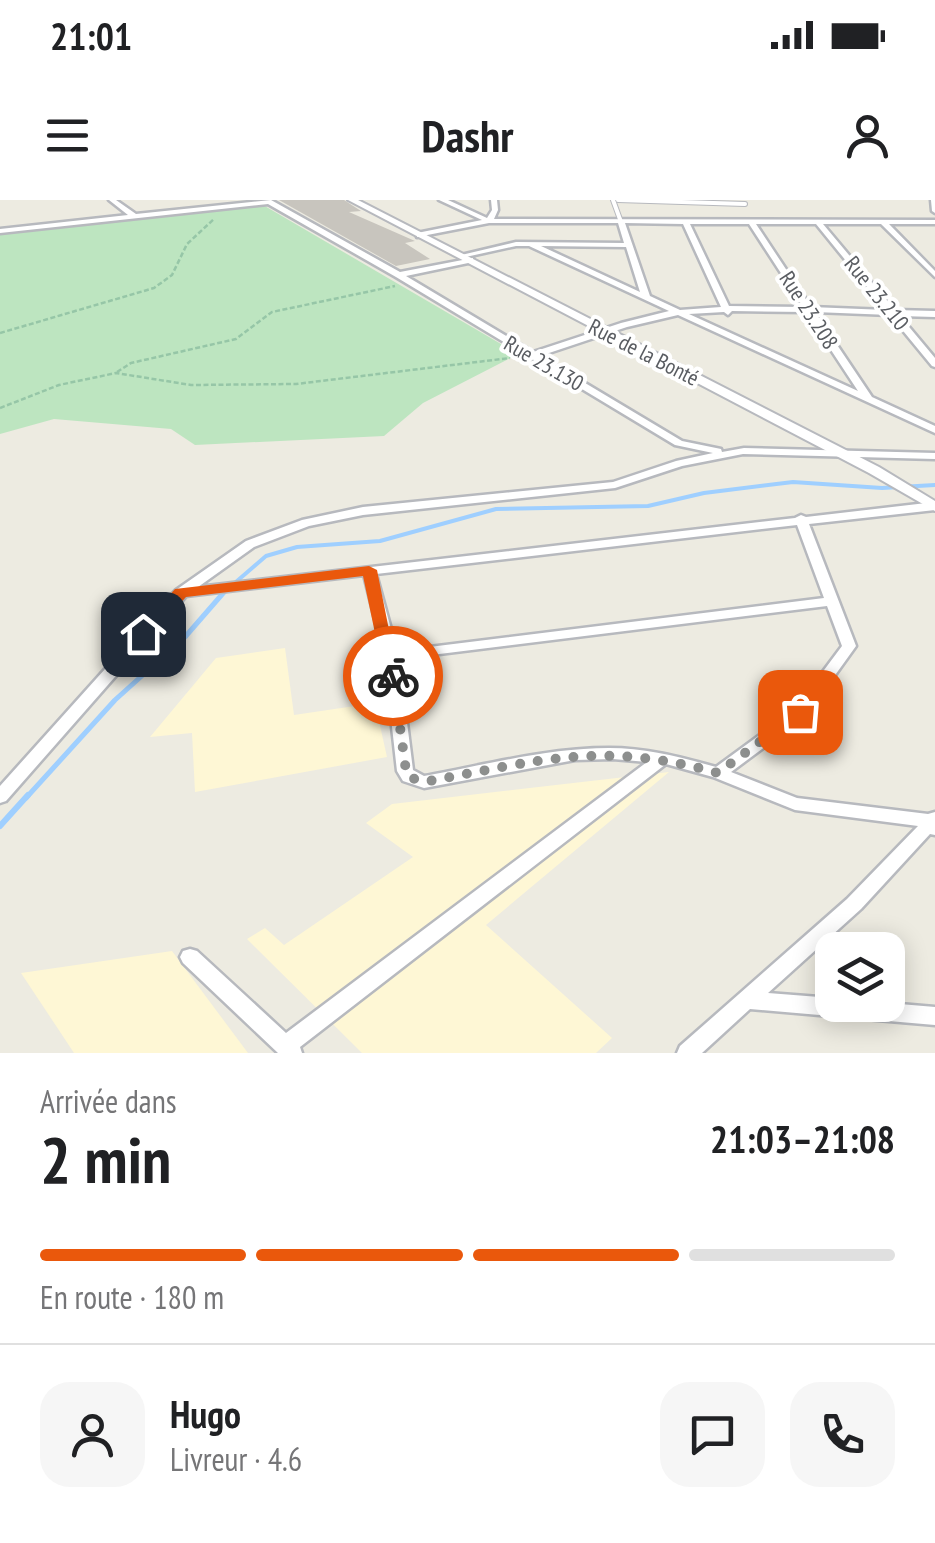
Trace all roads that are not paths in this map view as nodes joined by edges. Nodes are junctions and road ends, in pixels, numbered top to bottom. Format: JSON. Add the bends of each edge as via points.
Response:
{"nodes":[{"id":1,"x":112,"y":200,"type":"edge"},
{"id":2,"x":188,"y":200,"type":"edge"},
{"id":3,"x":282,"y":200,"type":"edge"},
{"id":4,"x":352,"y":200,"type":"edge"},
{"id":5,"x":442,"y":200,"type":"edge"},
{"id":6,"x":494,"y":200,"type":"edge"},
{"id":7,"x":615,"y":200,"type":"edge"},
{"id":8,"x":934,"y":200,"type":"edge"},
{"id":9,"x":266,"y":201,"type":"edge"},
{"id":10,"x":744,"y":202,"type":"edge"},
{"id":11,"x":205,"y":210,"type":"junction"},
{"id":12,"x":749,"y":210,"type":"dead end"},
{"id":13,"x":935,"y":210,"type":"edge"},
{"id":14,"x":136,"y":217,"type":"junction"},
{"id":15,"x":488,"y":221,"type":"junction"},
{"id":16,"x":620,"y":222,"type":"junction"},
{"id":17,"x":751,"y":222,"type":"junction"},
{"id":18,"x":818,"y":222,"type":"junction"},
{"id":19,"x":884,"y":222,"type":"junction"},
{"id":20,"x":935,"y":222,"type":"edge"},
{"id":21,"x":686,"y":223,"type":"junction"},
{"id":22,"x":0,"y":231,"type":"edge"},
{"id":23,"x":624,"y":234,"type":"junction"},
{"id":24,"x":420,"y":235,"type":"junction"},
{"id":25,"x":530,"y":244,"type":"junction"},
{"id":26,"x":586,"y":245,"type":"junction"},
{"id":27,"x":627,"y":245,"type":"junction"},
{"id":28,"x":466,"y":258,"type":"junction"},
{"id":29,"x":935,"y":275,"type":"edge"},
{"id":30,"x":403,"y":277,"type":"junction"},
{"id":31,"x":646,"y":296,"type":"junction"},
{"id":32,"x":681,"y":312,"type":"junction"},
{"id":33,"x":728,"y":312,"type":"junction"},
{"id":34,"x":810,"y":312,"type":"junction"},
{"id":35,"x":893,"y":314,"type":"junction"},
{"id":36,"x":935,"y":314,"type":"edge"},
{"id":37,"x":608,"y":333,"type":"junction"},
{"id":38,"x":532,"y":355,"type":"junction"},
{"id":39,"x":935,"y":364,"type":"edge"},
{"id":40,"x":866,"y":397,"type":"junction"},
{"id":41,"x":935,"y":430,"type":"edge"},
{"id":42,"x":744,"y":452,"type":"junction"},
{"id":43,"x":846,"y":455,"type":"junction"},
{"id":44,"x":935,"y":456,"type":"edge"},
{"id":45,"x":932,"y":504,"type":"edge"},
{"id":46,"x":801,"y":520,"type":"junction"},
{"id":47,"x":369,"y":570,"type":"junction"},
{"id":48,"x":181,"y":593,"type":"junction"},
{"id":49,"x":832,"y":601,"type":"junction"},
{"id":50,"x":391,"y":656,"type":"junction"},
{"id":51,"x":663,"y":758,"type":"junction"},
{"id":52,"x":718,"y":773,"type":"junction"},
{"id":53,"x":0,"y":797,"type":"edge"},
{"id":54,"x":934,"y":823,"type":"edge"},
{"id":55,"x":190,"y":957,"type":"dead end"},
{"id":56,"x":746,"y":1000,"type":"junction"},
{"id":57,"x":935,"y":1016,"type":"edge"},
{"id":58,"x":288,"y":1049,"type":"edge"},
{"id":59,"x":686,"y":1053,"type":"edge"}],
"edges":[{"from":1,"to":14,"type":"street"},
{"from":2,"to":11,"type":"street"},
{"from":3,"to":9,"type":"street"},
{"from":4,"to":24,"type":"street","name":"Rue de la Bonté"},
{"from":5,"to":15,"type":"street"},
{"from":6,"to":15,"type":"street"},
{"from":7,"to":10,"type":"lane"},
{"from":7,"to":16,"type":"lane"},
{"from":8,"to":13,"type":"street"},
{"from":9,"to":11,"type":"street"},
{"from":9,"to":30,"type":"street","name":"Rue 23.130"},
{"from":10,"to":12,"type":"lane"},
{"from":11,"to":14,"type":"street"},
{"from":14,"to":22,"type":"street"},
{"from":15,"to":16,"type":"street"},
{"from":15,"to":24,"type":"street"},
{"from":16,"to":21,"type":"street"},
{"from":16,"to":23,"type":"street"},
{"from":17,"to":18,"type":"street"},
{"from":17,"to":21,"type":"street"},
{"from":17,"to":34,"type":"street","name":"Rue 23.208"},
{"from":18,"to":19,"type":"street"},
{"from":18,"to":35,"type":"street","name":"Rue 23.210"},
{"from":19,"to":20,"type":"street"},
{"from":19,"to":29,"type":"street"},
{"from":21,"to":33,"type":"street"},
{"from":23,"to":26,"type":"street"},
{"from":23,"to":27,"type":"street"},
{"from":24,"to":28,"type":"street","name":"Rue de la Bonté"},
{"from":25,"to":26,"type":"street"},
{"from":25,"to":28,"type":"street"},
{"from":25,"to":31,"type":"street"},
{"from":26,"to":27,"type":"street"},
{"from":27,"to":31,"type":"street"},
{"from":28,"to":30,"type":"street"},
{"from":28,"to":37,"type":"street","name":"Rue de la Bonté"},
{"from":30,"to":38,"type":"street","name":"Rue 23.130"},
{"from":31,"to":32,"type":"street"},
{"from":32,"to":33,"type":"street"},
{"from":32,"to":37,"type":"street"},
{"from":32,"to":40,"type":"street"},
{"from":33,"to":34,"type":"street"},
{"from":34,"to":35,"type":"street"},
{"from":34,"to":40,"type":"street","name":"Rue 23.208"},
{"from":35,"to":36,"type":"street"},
{"from":35,"to":39,"type":"street","name":"Rue 23.210"},
{"from":37,"to":38,"type":"street"},
{"from":37,"to":43,"type":"street","name":"Rue de la Bonté"},
{"from":38,"to":42,"type":"street","name":"Rue 23.130","via":[[680,443]]},
{"from":40,"to":41,"type":"street"},
{"from":42,"to":43,"type":"street","name":"Rue 23.130"},
{"from":42,"to":48,"type":"street","via":[[680,463],[615,485],[438,501],[306,523],[250,544]]},
{"from":43,"to":44,"type":"street","name":"Rue 23.130"},
{"from":43,"to":45,"type":"street","name":"Rue de la Bonté"},
{"from":45,"to":46,"type":"street"},
{"from":46,"to":47,"type":"street"},
{"from":46,"to":49,"type":"street"},
{"from":47,"to":48,"type":"street"},
{"from":47,"to":50,"type":"street"},
{"from":48,"to":53,"type":"street"},
{"from":49,"to":50,"type":"street"},
{"from":49,"to":52,"type":"street","via":[[848,638],[846,653],[800,712]]},
{"from":50,"to":51,"type":"street","via":[[406,771],[416,782],[575,754]]},
{"from":51,"to":52,"type":"street"},
{"from":51,"to":58,"type":"street"},
{"from":52,"to":54,"type":"street","via":[[796,804]]},
{"from":54,"to":56,"type":"street"},
{"from":55,"to":58,"type":"street"},
{"from":56,"to":57,"type":"street"},
{"from":56,"to":59,"type":"street"}]}
